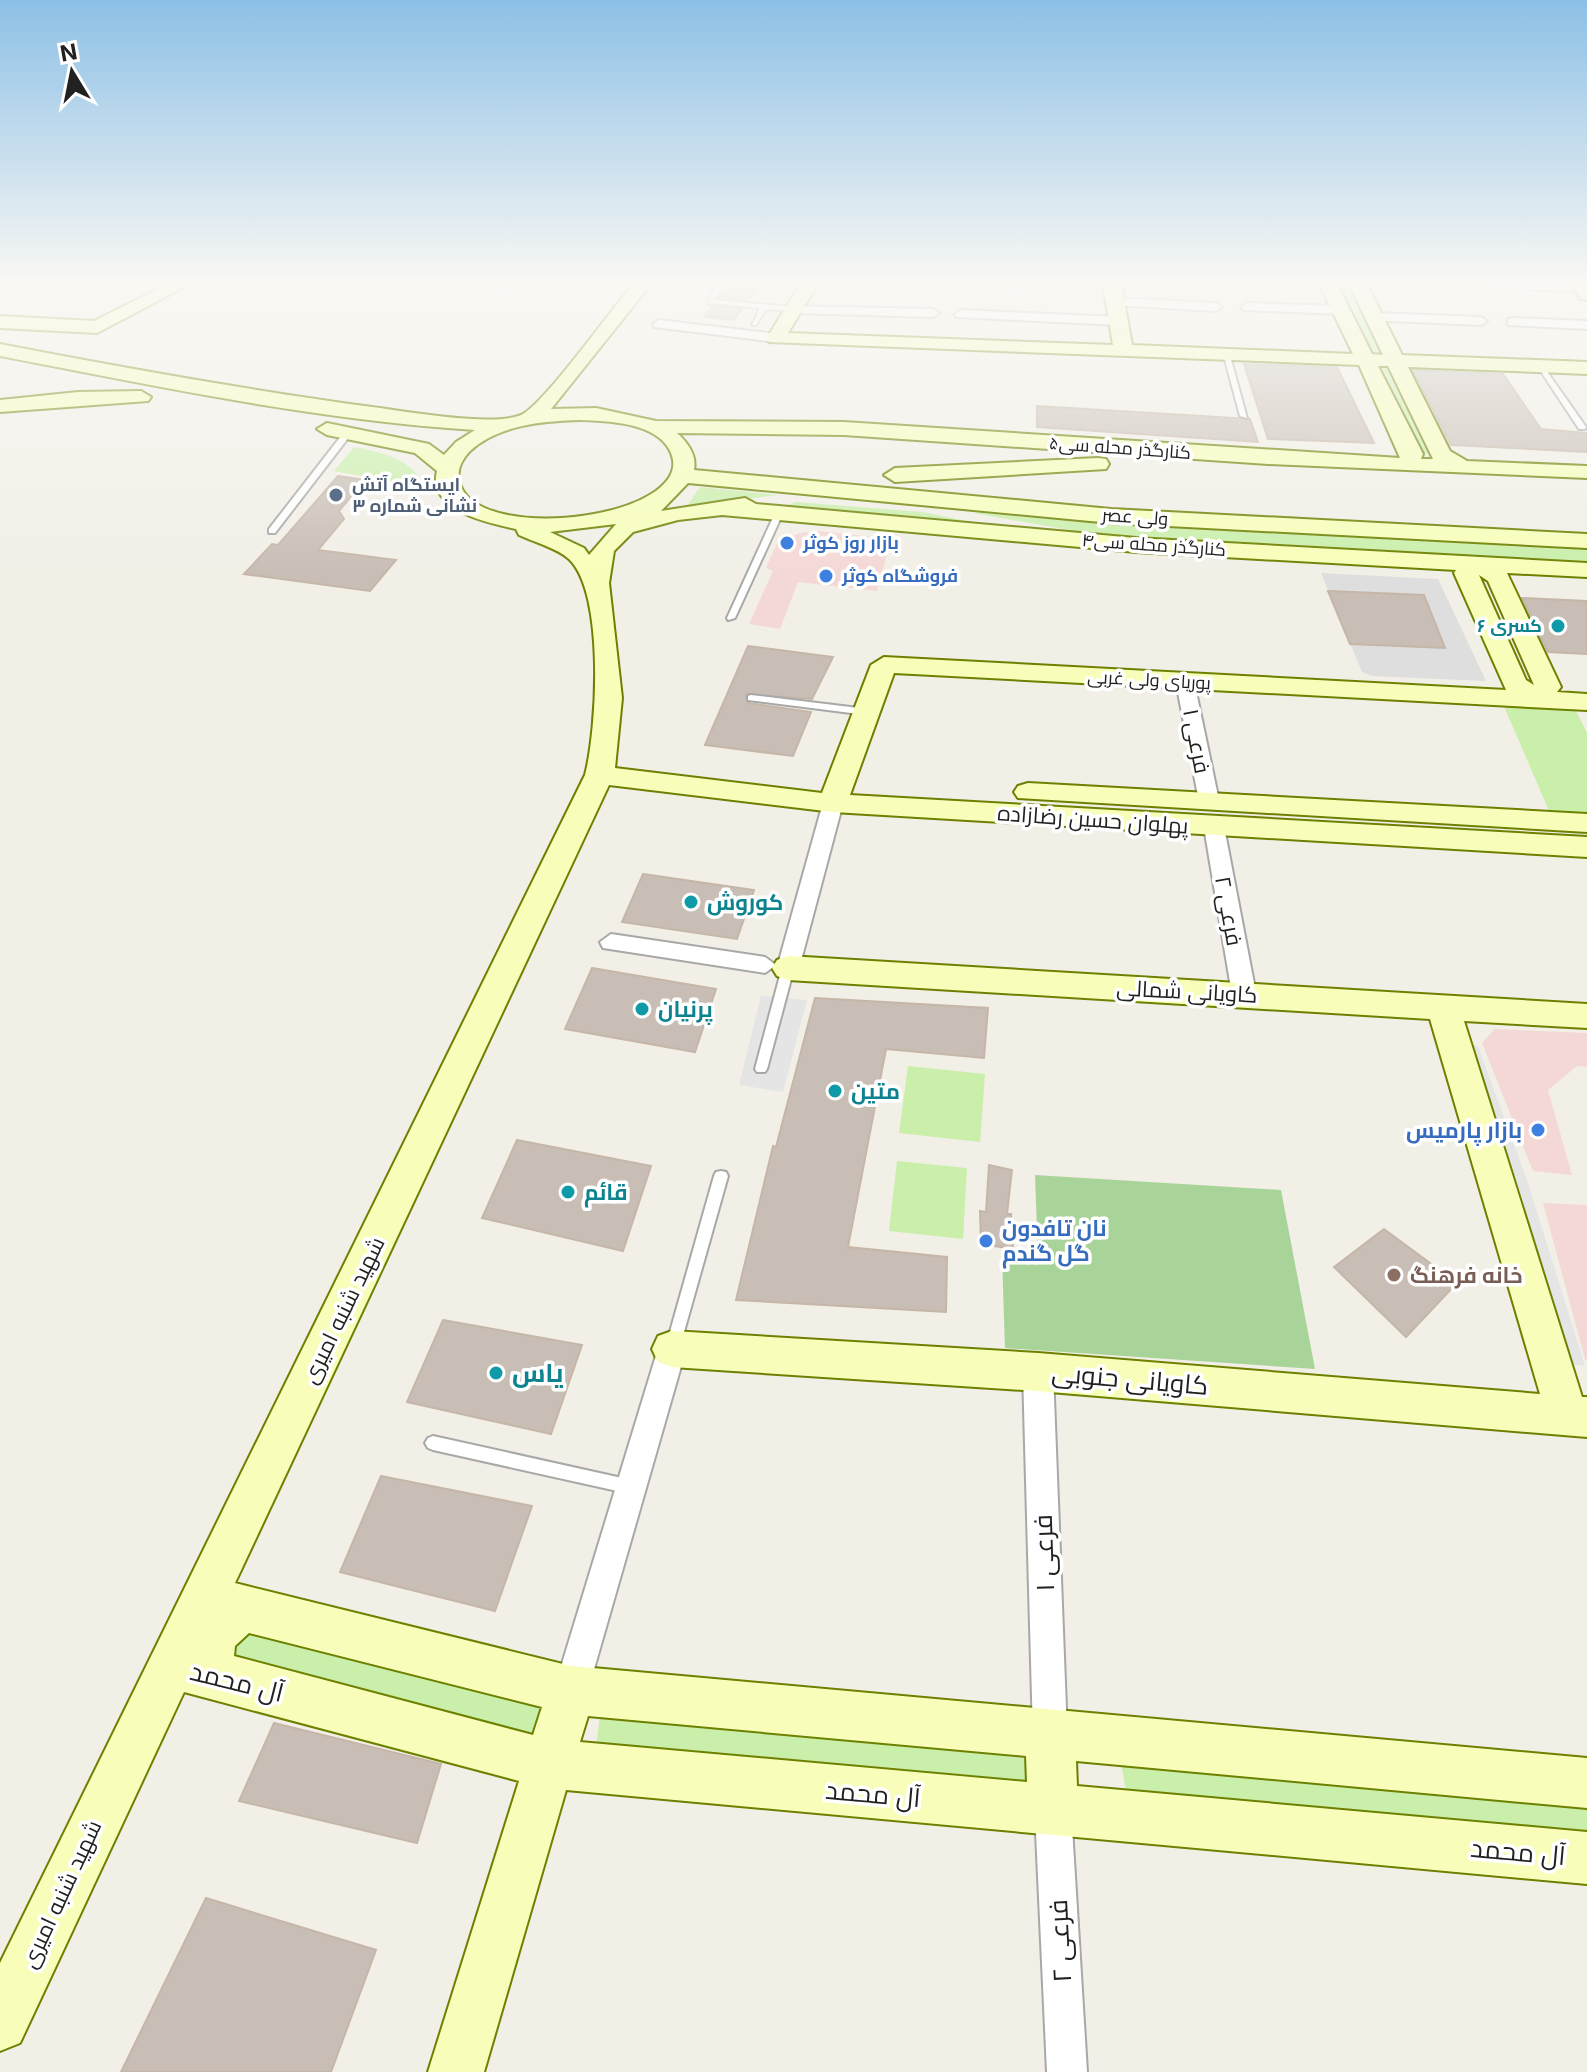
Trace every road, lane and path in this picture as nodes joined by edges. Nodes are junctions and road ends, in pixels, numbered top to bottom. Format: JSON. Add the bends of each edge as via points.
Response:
{"nodes":[{"id":1,"x":59,"y":381,"type":"edge"},
{"id":2,"x":170,"y":381,"type":"edge"},
{"id":3,"x":564,"y":381,"type":"edge"},
{"id":4,"x":1234,"y":381,"type":"edge"},
{"id":5,"x":1374,"y":381,"type":"edge"},
{"id":6,"x":1405,"y":381,"type":"edge"},
{"id":7,"x":1550,"y":381,"type":"edge"},
{"id":8,"x":584,"y":396,"type":"dead end"},
{"id":9,"x":141,"y":397,"type":"junction"},
{"id":10,"x":0,"y":406,"type":"edge"},
{"id":11,"x":612,"y":416,"type":"junction"},
{"id":12,"x":1244,"y":416,"type":"dead end"},
{"id":13,"x":530,"y":418,"type":"junction"},
{"id":14,"x":502,"y":425,"type":"junction"},
{"id":15,"x":653,"y":427,"type":"junction"},
{"id":16,"x":1582,"y":427,"type":"dead end"},
{"id":17,"x":348,"y":433,"type":"junction"},
{"id":18,"x":1214,"y":455,"type":"junction"},
{"id":19,"x":1441,"y":455,"type":"junction"},
{"id":20,"x":1410,"y":459,"type":"junction"},
{"id":21,"x":684,"y":465,"type":"junction"},
{"id":22,"x":1461,"y":466,"type":"junction"},
{"id":23,"x":446,"y":467,"type":"junction"},
{"id":24,"x":1587,"y":472,"type":"edge"},
{"id":25,"x":895,"y":475,"type":"junction"},
{"id":26,"x":839,"y":492,"type":"junction"},
{"id":27,"x":894,"y":498,"type":"junction"},
{"id":28,"x":659,"y":500,"type":"junction"},
{"id":29,"x":722,"y":508,"type":"junction"},
{"id":30,"x":779,"y":513,"type":"junction"},
{"id":31,"x":1587,"y":520,"type":"edge"},
{"id":32,"x":506,"y":522,"type":"junction"},
{"id":33,"x":272,"y":531,"type":"dead end"},
{"id":34,"x":621,"y":531,"type":"junction"},
{"id":35,"x":1026,"y":535,"type":"junction"},
{"id":36,"x":1587,"y":541,"type":"edge"},
{"id":37,"x":1478,"y":564,"type":"junction"},
{"id":38,"x":1587,"y":570,"type":"edge"},
{"id":39,"x":596,"y":579,"type":"junction"},
{"id":40,"x":731,"y":618,"type":"dead end"},
{"id":41,"x":1185,"y":682,"type":"junction"},
{"id":42,"x":751,"y":698,"type":"dead end"},
{"id":43,"x":1538,"y":699,"type":"junction"},
{"id":44,"x":1587,"y":702,"type":"edge"},
{"id":45,"x":867,"y":712,"type":"junction"},
{"id":46,"x":603,"y":764,"type":"junction"},
{"id":47,"x":838,"y":792,"type":"junction"},
{"id":48,"x":1212,"y":814,"type":"junction"},
{"id":49,"x":1587,"y":823,"type":"edge"},
{"id":50,"x":1534,"y":832,"type":"junction"},
{"id":51,"x":1587,"y":847,"type":"edge"},
{"id":52,"x":611,"y":942,"type":"dead end"},
{"id":53,"x":776,"y":966,"type":"junction"},
{"id":54,"x":1244,"y":994,"type":"junction"},
{"id":55,"x":1443,"y":1007,"type":"junction"},
{"id":56,"x":1587,"y":1016,"type":"edge"},
{"id":57,"x":761,"y":1069,"type":"dead end"},
{"id":58,"x":721,"y":1176,"type":"dead end"},
{"id":59,"x":672,"y":1349,"type":"junction"},
{"id":60,"x":1038,"y":1372,"type":"junction"},
{"id":61,"x":1577,"y":1416,"type":"edge"},
{"id":62,"x":433,"y":1443,"type":"dead end"},
{"id":63,"x":631,"y":1487,"type":"junction"},
{"id":64,"x":222,"y":1604,"type":"junction"},
{"id":65,"x":189,"y":1669,"type":"junction"},
{"id":66,"x":571,"y":1690,"type":"junction"},
{"id":67,"x":1050,"y":1734,"type":"junction"},
{"id":68,"x":550,"y":1764,"type":"junction"},
{"id":69,"x":1587,"y":1783,"type":"edge"},
{"id":70,"x":1053,"y":1811,"type":"junction"},
{"id":71,"x":1587,"y":1858,"type":"edge"},
{"id":72,"x":0,"y":2023,"type":"edge"},
{"id":73,"x":456,"y":2072,"type":"edge"},
{"id":74,"x":1067,"y":2072,"type":"edge"}],
"edges":[{"from":1,"to":9,"type":"street"},
{"from":2,"to":14,"type":"street","via":[[430,421]]},
{"from":3,"to":13,"type":"street"},
{"from":4,"to":12,"type":"lane"},
{"from":5,"to":20,"type":"street"},
{"from":6,"to":19,"type":"street"},
{"from":7,"to":16,"type":"lane"},
{"from":8,"to":11,"type":"street"},
{"from":9,"to":10,"type":"street"},
{"from":9,"to":17,"type":"street"},
{"from":11,"to":13,"type":"street"},
{"from":11,"to":15,"type":"street"},
{"from":13,"to":14,"type":"street"},
{"from":14,"to":23,"type":"street","via":[[466,444]]},
{"from":15,"to":18,"type":"street","name":"کنارگذر محله سی۵","via":[[816,426]]},
{"from":15,"to":21,"type":"street","via":[[673,439]]},
{"from":17,"to":23,"type":"street","via":[[422,448]]},
{"from":17,"to":33,"type":"lane"},
{"from":18,"to":20,"type":"street","name":"کنارگذر محله سی۵"},
{"from":18,"to":25,"type":"street"},
{"from":19,"to":20,"type":"street","via":[[1435,460]]},
{"from":19,"to":22,"type":"street"},
{"from":20,"to":22,"type":"street","name":"کنارگذر محله سی۵"},
{"from":21,"to":25,"type":"street","name":"ولی عصر"},
{"from":21,"to":26,"type":"street","name":"ولی عصر"},
{"from":21,"to":28,"type":"street"},
{"from":22,"to":24,"type":"street","name":"کنارگذر محله سی۵"},
{"from":23,"to":32,"type":"street","via":[[445,484],[456,499]]},
{"from":25,"to":31,"type":"street","name":"ولی عصر","via":[[1123,495]]},
{"from":26,"to":27,"type":"street","name":"ولی عصر"},
{"from":26,"to":29,"type":"street"},
{"from":27,"to":35,"type":"street"},
{"from":27,"to":36,"type":"street","name":"ولی عصر","via":[[1363,532]]},
{"from":28,"to":32,"type":"street","via":[[604,521],[571,526]]},
{"from":28,"to":34,"type":"street"},
{"from":29,"to":30,"type":"street","name":"کنارگذر محله سی۴"},
{"from":29,"to":34,"type":"street","via":[[675,514]]},
{"from":30,"to":35,"type":"street","name":"کنارگذر محله سی۴"},
{"from":30,"to":40,"type":"lane"},
{"from":32,"to":39,"type":"street","via":[[576,553]]},
{"from":34,"to":39,"type":"street","via":[[604,549]]},
{"from":35,"to":37,"type":"street","name":"کنارگذر محله سی۴"},
{"from":37,"to":38,"type":"street","name":"کنارگذر محله سی۴"},
{"from":37,"to":43,"type":"street","via":[[1466,573],[1515,684]]},
{"from":39,"to":46,"type":"street","name":"شهید شنبه امیری","via":[[609,698]]},
{"from":41,"to":43,"type":"street","name":"پوریای ولی غربی"},
{"from":41,"to":45,"type":"street","name":"پوریای ولی غربی","via":[[884,665]]},
{"from":41,"to":48,"type":"street","name":"فرعی ۱"},
{"from":42,"to":45,"type":"lane"},
{"from":43,"to":44,"type":"street","name":"پوریای ولی غربی"},
{"from":45,"to":47,"type":"street","name":"پوریای ولی غربی"},
{"from":46,"to":47,"type":"street","name":"پهلوان حسین رضازاده"},
{"from":46,"to":64,"type":"street","name":"شهید شنبه امیری"},
{"from":47,"to":48,"type":"street","name":"پهلوان حسین رضازاده"},
{"from":47,"to":53,"type":"street"},
{"from":48,"to":50,"type":"street","name":"پهلوان حسین رضازاده"},
{"from":48,"to":54,"type":"street","name":"فرعی ۲"},
{"from":49,"to":50,"type":"street","name":"پهلوان حسین رضازاده"},
{"from":50,"to":51,"type":"street","name":"پهلوان حسین رضازاده"},
{"from":52,"to":53,"type":"street"},
{"from":53,"to":54,"type":"street","name":"کاویانی شمالی"},
{"from":53,"to":57,"type":"lane"},
{"from":54,"to":55,"type":"street","name":"کاویانی شمالی"},
{"from":55,"to":56,"type":"street","name":"کاویانی شمالی"},
{"from":55,"to":61,"type":"street"},
{"from":58,"to":59,"type":"lane"},
{"from":59,"to":60,"type":"street","name":"کاویانی جنوبی"},
{"from":59,"to":63,"type":"street"},
{"from":60,"to":61,"type":"street","name":"کاویانی جنوبی"},
{"from":60,"to":67,"type":"street","name":"فرعی ۱"},
{"from":62,"to":63,"type":"lane"},
{"from":63,"to":66,"type":"street"},
{"from":64,"to":65,"type":"street","via":[[212,1634]]},
{"from":64,"to":66,"type":"street"},
{"from":65,"to":68,"type":"street","name":"آل محمد"},
{"from":65,"to":72,"type":"street","name":"شهید شنبه امیری"},
{"from":66,"to":67,"type":"street"},
{"from":66,"to":68,"type":"street"},
{"from":67,"to":69,"type":"street"},
{"from":67,"to":70,"type":"street"},
{"from":68,"to":70,"type":"street","name":"آل محمد"},
{"from":68,"to":73,"type":"street"},
{"from":70,"to":71,"type":"street","name":"آل محمد"},
{"from":70,"to":74,"type":"street","name":"فرعی ۲"}]}
